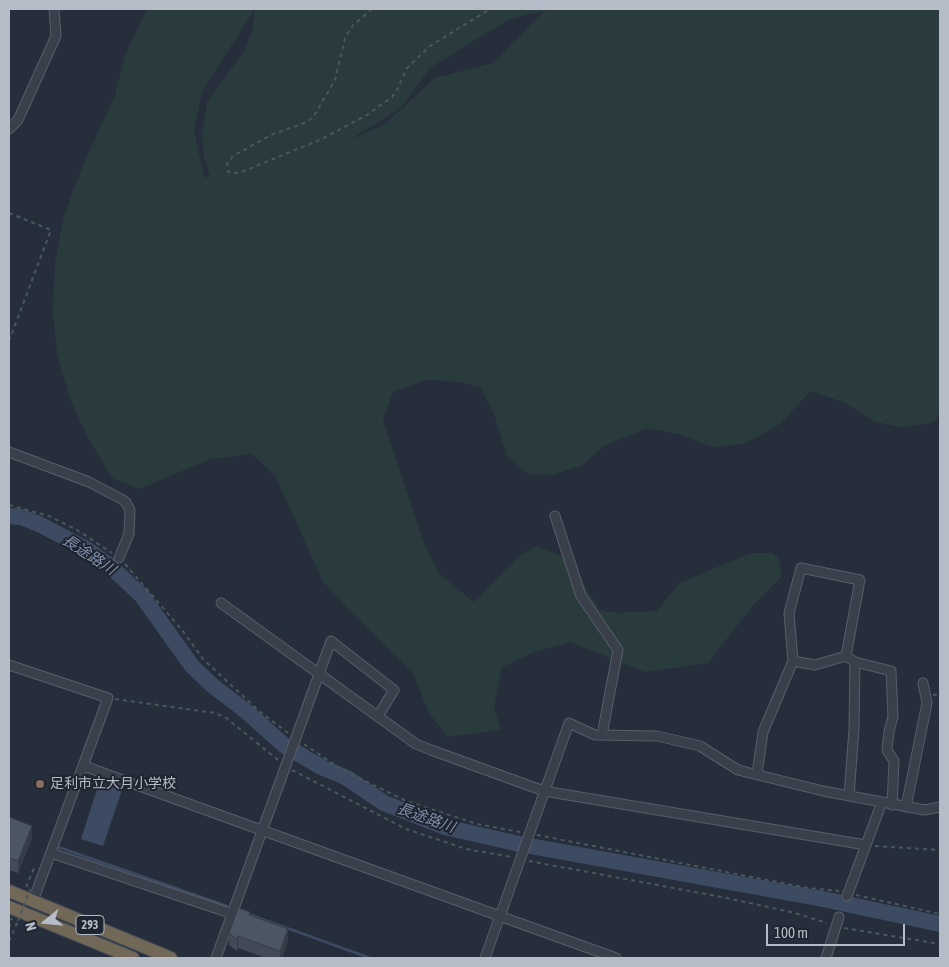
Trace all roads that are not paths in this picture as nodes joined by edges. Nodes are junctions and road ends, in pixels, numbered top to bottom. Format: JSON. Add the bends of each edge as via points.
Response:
{"nodes":[{"id":1,"x":54,"y":9,"type":"edge"},
{"id":2,"x":13,"y":118,"type":"edge"},
{"id":3,"x":9,"y":129,"type":"edge"},
{"id":4,"x":9,"y":452,"type":"edge"},
{"id":5,"x":555,"y":516,"type":"dead end"},
{"id":6,"x":118,"y":558,"type":"dead end"},
{"id":7,"x":221,"y":603,"type":"dead end"},
{"id":8,"x":850,"y":659,"type":"junction"},
{"id":9,"x":793,"y":661,"type":"junction"},
{"id":10,"x":9,"y":665,"type":"edge"},
{"id":11,"x":319,"y":673,"type":"junction"},
{"id":12,"x":923,"y":683,"type":"dead end"},
{"id":13,"x":378,"y":716,"type":"junction"},
{"id":14,"x":602,"y":735,"type":"junction"},
{"id":15,"x":84,"y":766,"type":"junction"},
{"id":16,"x":757,"y":774,"type":"junction"},
{"id":17,"x":544,"y":791,"type":"junction"},
{"id":18,"x":849,"y":796,"type":"junction"},
{"id":19,"x":882,"y":802,"type":"junction"},
{"id":20,"x":892,"y":805,"type":"junction"},
{"id":21,"x":906,"y":807,"type":"junction"},
{"id":22,"x":940,"y":807,"type":"edge"},
{"id":23,"x":263,"y":832,"type":"junction"},
{"id":24,"x":866,"y":845,"type":"junction"},
{"id":25,"x":51,"y":853,"type":"junction"},
{"id":26,"x":9,"y":891,"type":"edge"},
{"id":27,"x":32,"y":895,"type":"junction"},
{"id":28,"x":847,"y":896,"type":"dead end"},
{"id":29,"x":9,"y":907,"type":"edge"},
{"id":30,"x":232,"y":914,"type":"junction"},
{"id":31,"x":501,"y":915,"type":"junction"},
{"id":32,"x":838,"y":922,"type":"road end"},
{"id":33,"x":132,"y":958,"type":"edge"},
{"id":34,"x":171,"y":958,"type":"edge"},
{"id":35,"x":216,"y":958,"type":"edge"},
{"id":36,"x":485,"y":958,"type":"edge"},
{"id":37,"x":616,"y":958,"type":"edge"},
{"id":38,"x":826,"y":958,"type":"edge"}],
"edges":[{"from":1,"to":2,"type":"street","via":[[56,36]]},
{"from":2,"to":3,"type":"street"},
{"from":4,"to":6,"type":"street","via":[[89,482],[125,501],[130,510],[129,534]]},
{"from":5,"to":14,"type":"street","via":[[580,596],[618,650]]},
{"from":7,"to":11,"type":"street"},
{"from":8,"to":9,"type":"street","via":[[815,664]]},
{"from":8,"to":9,"type":"street","via":[[860,580],[801,568],[789,613]]},
{"from":8,"to":18,"type":"street","via":[[854,729]]},
{"from":8,"to":20,"type":"street","via":[[891,671],[893,717],[887,750],[894,761]]},
{"from":9,"to":16,"type":"street","via":[[763,732]]},
{"from":10,"to":15,"type":"street","via":[[108,698]]},
{"from":11,"to":13,"type":"street"},
{"from":11,"to":13,"type":"street","via":[[331,641],[394,690]]},
{"from":11,"to":23,"type":"street"},
{"from":12,"to":21,"type":"street","via":[[927,703]]},
{"from":13,"to":17,"type":"street","via":[[416,744]]},
{"from":14,"to":16,"type":"street","via":[[657,736],[700,746],[738,770]]},
{"from":14,"to":17,"type":"street","via":[[569,723]]},
{"from":15,"to":23,"type":"street"},
{"from":15,"to":25,"type":"street"},
{"from":16,"to":18,"type":"street"},
{"from":17,"to":24,"type":"street"},
{"from":17,"to":31,"type":"street"},
{"from":18,"to":19,"type":"street"},
{"from":19,"to":20,"type":"street"},
{"from":19,"to":24,"type":"street"},
{"from":20,"to":21,"type":"street"},
{"from":21,"to":22,"type":"street","via":[[925,810]]},
{"from":23,"to":30,"type":"street"},
{"from":23,"to":31,"type":"street"},
{"from":24,"to":28,"type":"street"},
{"from":25,"to":27,"type":"street"},
{"from":25,"to":30,"type":"street"},
{"from":26,"to":27,"type":"highway","number":"293"},
{"from":27,"to":34,"type":"highway","number":"293"},
{"from":29,"to":33,"type":"highway","number":"293"},
{"from":30,"to":35,"type":"street"},
{"from":31,"to":36,"type":"street"},
{"from":31,"to":37,"type":"street"},
{"from":32,"to":38,"type":"street"}]}
